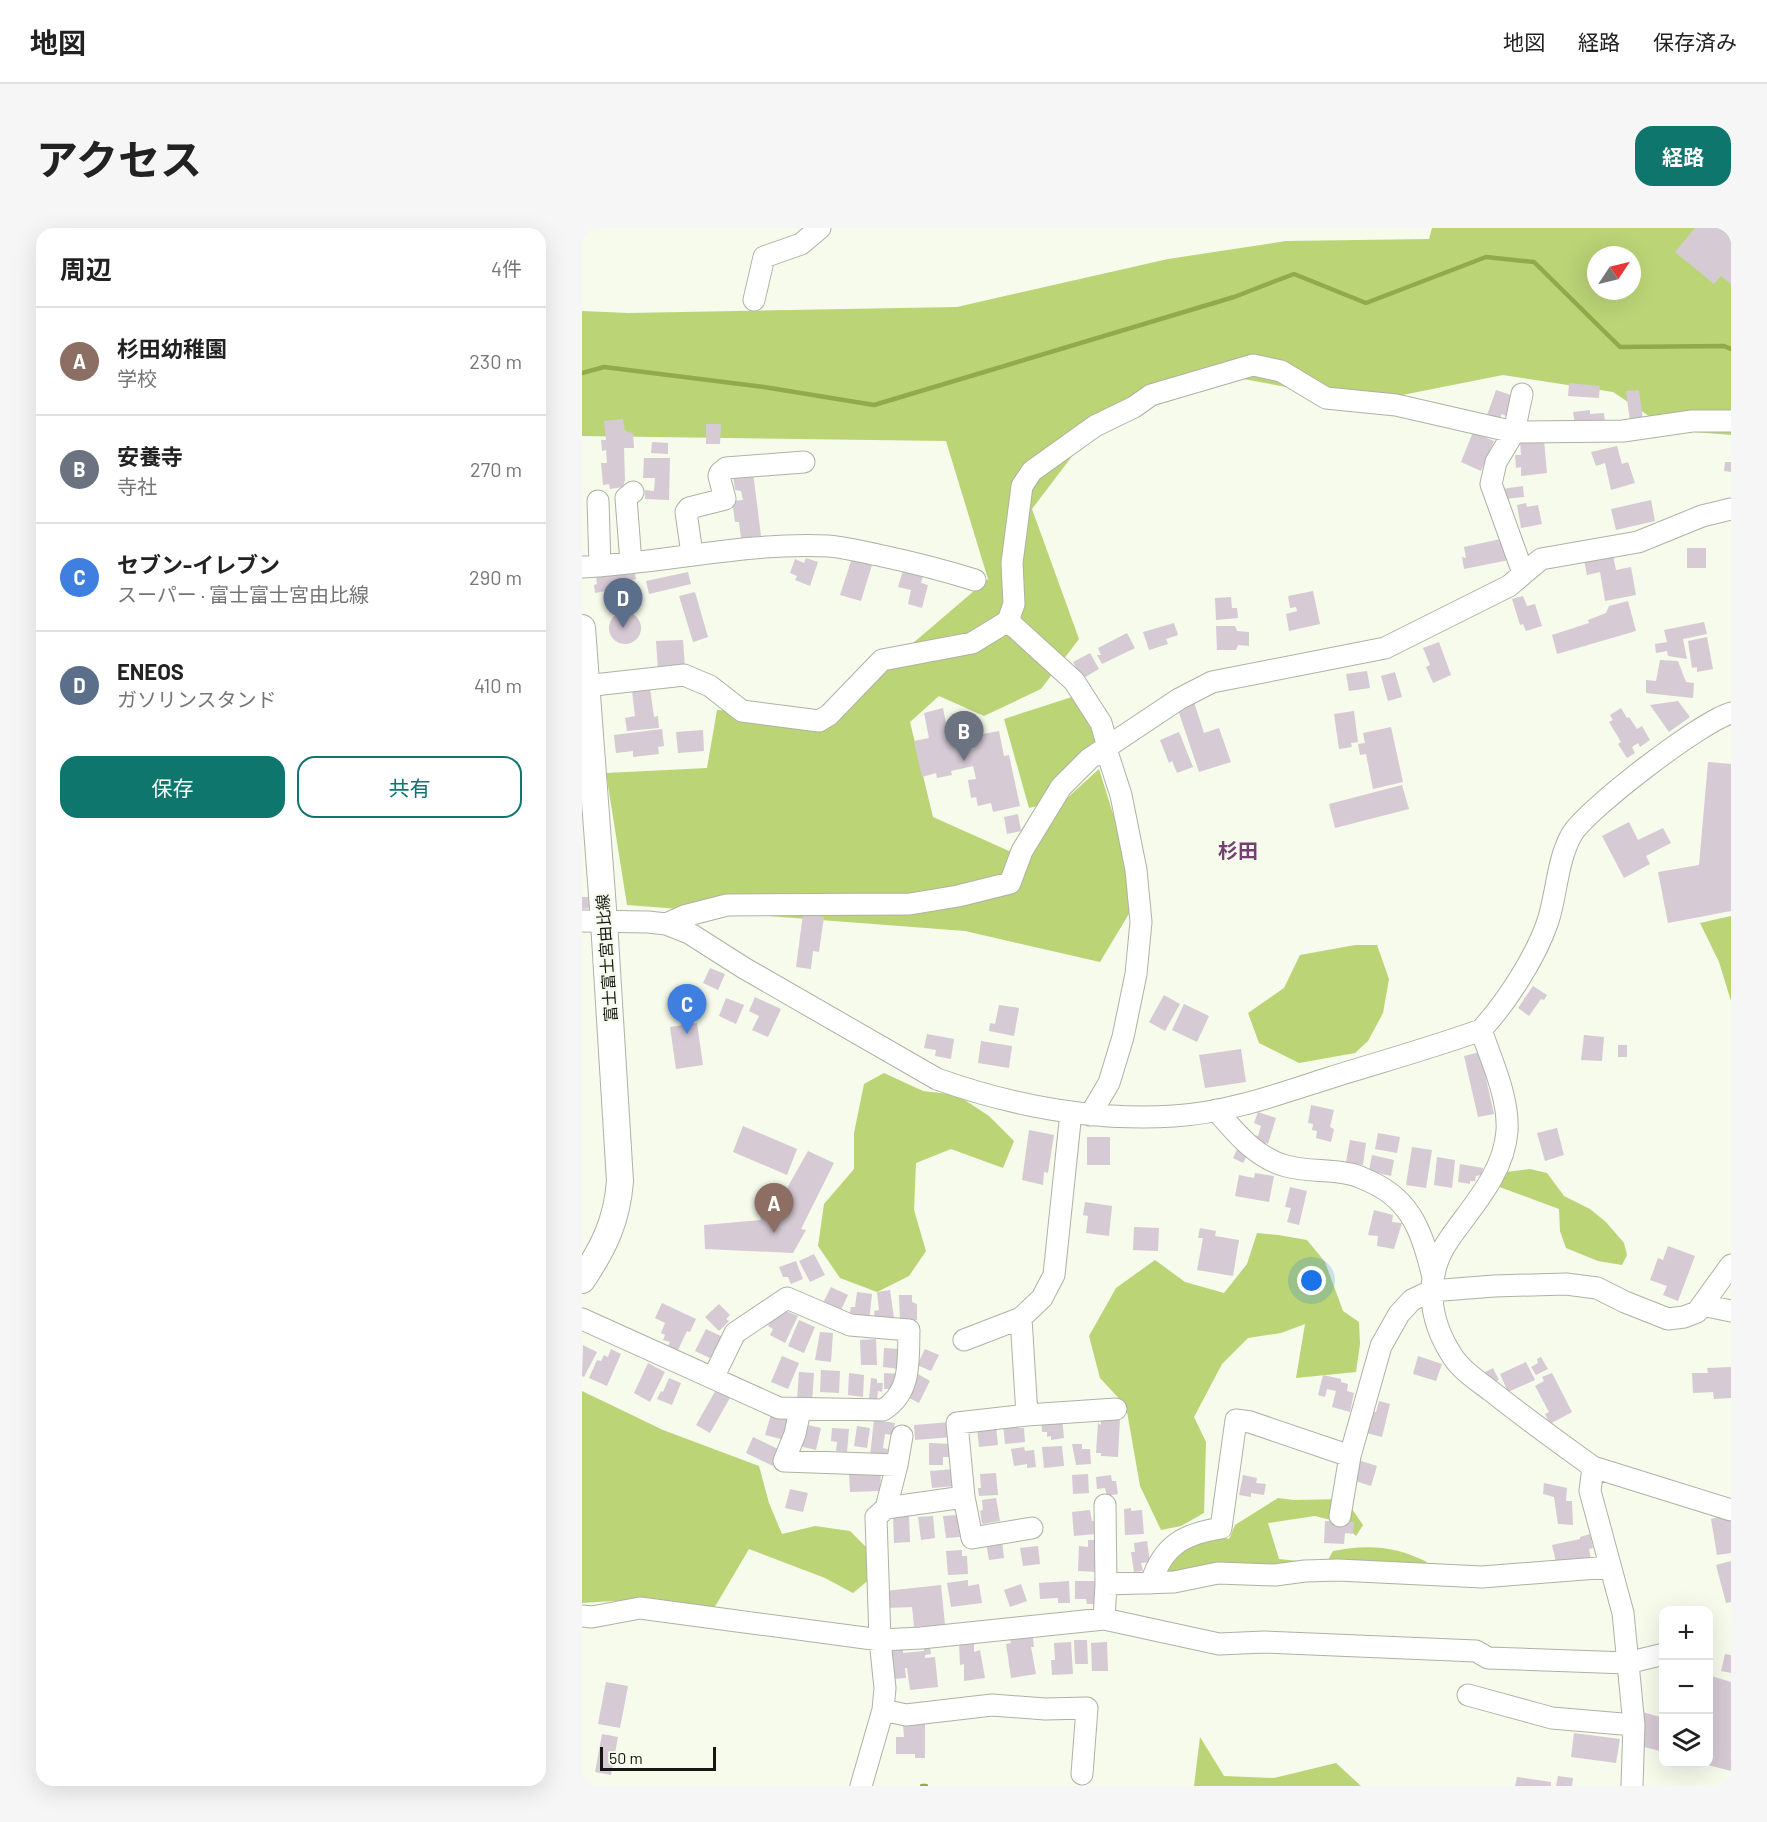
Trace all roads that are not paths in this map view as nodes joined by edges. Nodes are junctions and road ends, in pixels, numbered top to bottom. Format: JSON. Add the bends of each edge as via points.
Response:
{"nodes":[{"id":1,"x":820,"y":228,"type":"edge"},
{"id":2,"x":754,"y":300,"type":"dead end"},
{"id":3,"x":1522,"y":394,"type":"dead end"},
{"id":4,"x":1731,"y":421,"type":"edge"},
{"id":5,"x":1514,"y":432,"type":"junction"},
{"id":6,"x":804,"y":462,"type":"dead end"},
{"id":7,"x":633,"y":492,"type":"dead end"},
{"id":8,"x":598,"y":501,"type":"dead end"},
{"id":9,"x":1731,"y":509,"type":"edge"},
{"id":10,"x":692,"y":554,"type":"junction"},
{"id":11,"x":631,"y":564,"type":"junction"},
{"id":12,"x":591,"y":566,"type":"edge"},
{"id":13,"x":1523,"y":573,"type":"junction"},
{"id":14,"x":975,"y":579,"type":"dead end"},
{"id":15,"x":1008,"y":621,"type":"junction"},
{"id":16,"x":582,"y":628,"type":"edge"},
{"id":17,"x":585,"y":686,"type":"junction"},
{"id":18,"x":1731,"y":713,"type":"edge"},
{"id":19,"x":1107,"y":748,"type":"junction"},
{"id":20,"x":593,"y":921,"type":"edge"},
{"id":21,"x":666,"y":924,"type":"junction"},
{"id":22,"x":1482,"y":1030,"type":"junction"},
{"id":23,"x":1216,"y":1110,"type":"junction"},
{"id":24,"x":1081,"y":1113,"type":"junction"},
{"id":25,"x":1731,"y":1265,"type":"edge"},
{"id":26,"x":582,"y":1280,"type":"edge"},
{"id":27,"x":1432,"y":1284,"type":"junction"},
{"id":28,"x":1702,"y":1305,"type":"junction"},
{"id":29,"x":1731,"y":1311,"type":"edge"},
{"id":30,"x":1021,"y":1318,"type":"junction"},
{"id":31,"x":582,"y":1319,"type":"edge"},
{"id":32,"x":964,"y":1340,"type":"dead end"},
{"id":33,"x":713,"y":1378,"type":"junction"},
{"id":34,"x":1116,"y":1409,"type":"dead end"},
{"id":35,"x":800,"y":1410,"type":"junction"},
{"id":36,"x":1027,"y":1415,"type":"junction"},
{"id":37,"x":902,"y":1436,"type":"dead end"},
{"id":38,"x":1350,"y":1456,"type":"junction"},
{"id":39,"x":897,"y":1465,"type":"junction"},
{"id":40,"x":1593,"y":1467,"type":"junction"},
{"id":41,"x":964,"y":1497,"type":"junction"},
{"id":42,"x":1106,"y":1505,"type":"dead end"},
{"id":43,"x":886,"y":1508,"type":"junction"},
{"id":44,"x":1731,"y":1510,"type":"edge"},
{"id":45,"x":1340,"y":1516,"type":"dead end"},
{"id":46,"x":1032,"y":1528,"type":"dead end"},
{"id":47,"x":1610,"y":1568,"type":"junction"},
{"id":48,"x":1151,"y":1583,"type":"junction"},
{"id":49,"x":1106,"y":1584,"type":"junction"},
{"id":50,"x":582,"y":1616,"type":"edge"},
{"id":51,"x":1104,"y":1619,"type":"junction"},
{"id":52,"x":880,"y":1640,"type":"junction"},
{"id":53,"x":1659,"y":1655,"type":"edge"},
{"id":54,"x":1627,"y":1663,"type":"junction"},
{"id":55,"x":1468,"y":1695,"type":"dead end"},
{"id":56,"x":883,"y":1710,"type":"junction"},
{"id":57,"x":1634,"y":1725,"type":"junction"},
{"id":58,"x":1082,"y":1774,"type":"dead end"},
{"id":59,"x":861,"y":1786,"type":"edge"},
{"id":60,"x":1632,"y":1786,"type":"edge"}],
"edges":[{"from":1,"to":2,"type":"street","via":[[801,244],[764,257]]},
{"from":3,"to":5,"type":"street"},
{"from":4,"to":5,"type":"street","via":[[1692,421],[1623,431]]},
{"from":5,"to":13,"type":"street","via":[[1496,462],[1491,484]]},
{"from":5,"to":15,"type":"street","via":[[1396,405],[1326,398],[1281,371],[1253,365],[1151,395],[1095,426],[1032,471],[1022,486],[1012,563],[1014,604]]},
{"from":6,"to":10,"type":"street","via":[[726,468],[720,473],[725,499],[686,512]]},
{"from":7,"to":11,"type":"street","via":[[626,498]]},
{"from":8,"to":12,"type":"street"},
{"from":9,"to":13,"type":"street","via":[[1702,516],[1638,543],[1540,559]]},
{"from":10,"to":11,"type":"street"},
{"from":10,"to":14,"type":"street","via":[[792,545],[832,546]]},
{"from":11,"to":12,"type":"street"},
{"from":13,"to":19,"type":"street","via":[[1509,586],[1385,648],[1202,686]]},
{"from":15,"to":17,"type":"street","via":[[972,643],[882,660],[819,722],[742,711],[710,686],[684,675]]},
{"from":15,"to":19,"type":"street","via":[[1074,681],[1101,723]]},
{"from":16,"to":17,"type":"main road","name":"富士富士宮由比線"},
{"from":17,"to":20,"type":"main road","name":"富士富士宮由比線"},
{"from":18,"to":22,"type":"street","via":[[1684,739],[1580,822],[1564,851],[1547,924],[1537,948],[1499,1011]]},
{"from":19,"to":21,"type":"street","via":[[1089,759],[1061,788],[1022,851],[1010,883],[910,904],[727,905]]},
{"from":19,"to":24,"type":"street","via":[[1136,870],[1141,922],[1136,974],[1109,1083]]},
{"from":20,"to":21,"type":"street"},
{"from":20,"to":26,"type":"main road","name":"富士富士宮由比線","via":[[620,1181],[610,1232]]},
{"from":21,"to":24,"type":"street","via":[[689,933],[937,1079],[1002,1100]]},
{"from":22,"to":23,"type":"street","via":[[1267,1098]]},
{"from":22,"to":27,"type":"street","via":[[1504,1102],[1504,1151],[1497,1171],[1445,1245],[1435,1264]]},
{"from":23,"to":24,"type":"street","via":[[1176,1116]]},
{"from":23,"to":27,"type":"street","via":[[1241,1140],[1265,1157],[1287,1167],[1352,1174],[1382,1187],[1401,1202],[1424,1242]]},
{"from":24,"to":30,"type":"street","via":[[1054,1275],[1042,1298]]},
{"from":25,"to":28,"type":"street"},
{"from":27,"to":28,"type":"street","via":[[1566,1284],[1597,1288],[1668,1319],[1697,1312]]},
{"from":27,"to":38,"type":"street","via":[[1399,1314],[1381,1346]]},
{"from":27,"to":40,"type":"street","via":[[1436,1323],[1454,1358],[1519,1413]]},
{"from":28,"to":29,"type":"street"},
{"from":30,"to":32,"type":"street"},
{"from":30,"to":36,"type":"street"},
{"from":31,"to":33,"type":"street"},
{"from":33,"to":35,"type":"street","via":[[779,1408]]},
{"from":33,"to":35,"type":"street","via":[[735,1333],[787,1298],[850,1325],[909,1330],[908,1376],[892,1404],[883,1410]]},
{"from":34,"to":36,"type":"street"},
{"from":35,"to":39,"type":"street","via":[[784,1461]]},
{"from":36,"to":41,"type":"street","via":[[957,1423]]},
{"from":37,"to":39,"type":"street"},
{"from":38,"to":45,"type":"street"},
{"from":38,"to":48,"type":"street","via":[[1236,1420],[1221,1528],[1197,1532],[1171,1547],[1156,1566]]},
{"from":39,"to":43,"type":"street"},
{"from":40,"to":44,"type":"street"},
{"from":40,"to":47,"type":"street","via":[[1590,1491]]},
{"from":41,"to":43,"type":"street"},
{"from":41,"to":46,"type":"street","via":[[972,1538]]},
{"from":42,"to":49,"type":"street"},
{"from":43,"to":52,"type":"street","via":[[876,1517]]},
{"from":47,"to":48,"type":"street","via":[[1482,1577],[1338,1570],[1275,1575],[1218,1573]]},
{"from":47,"to":54,"type":"street","via":[[1623,1613]]},
{"from":48,"to":49,"type":"street"},
{"from":49,"to":51,"type":"street"},
{"from":50,"to":52,"type":"street","via":[[640,1608]]},
{"from":51,"to":52,"type":"street"},
{"from":51,"to":54,"type":"street","via":[[1219,1644],[1264,1642],[1476,1651],[1488,1658]]},
{"from":52,"to":56,"type":"street"},
{"from":53,"to":54,"type":"street"},
{"from":54,"to":57,"type":"street"},
{"from":55,"to":57,"type":"street","via":[[1552,1718]]},
{"from":56,"to":58,"type":"street","via":[[906,1714],[992,1705],[1087,1708]]},
{"from":56,"to":59,"type":"street"},
{"from":57,"to":60,"type":"street"}]}
